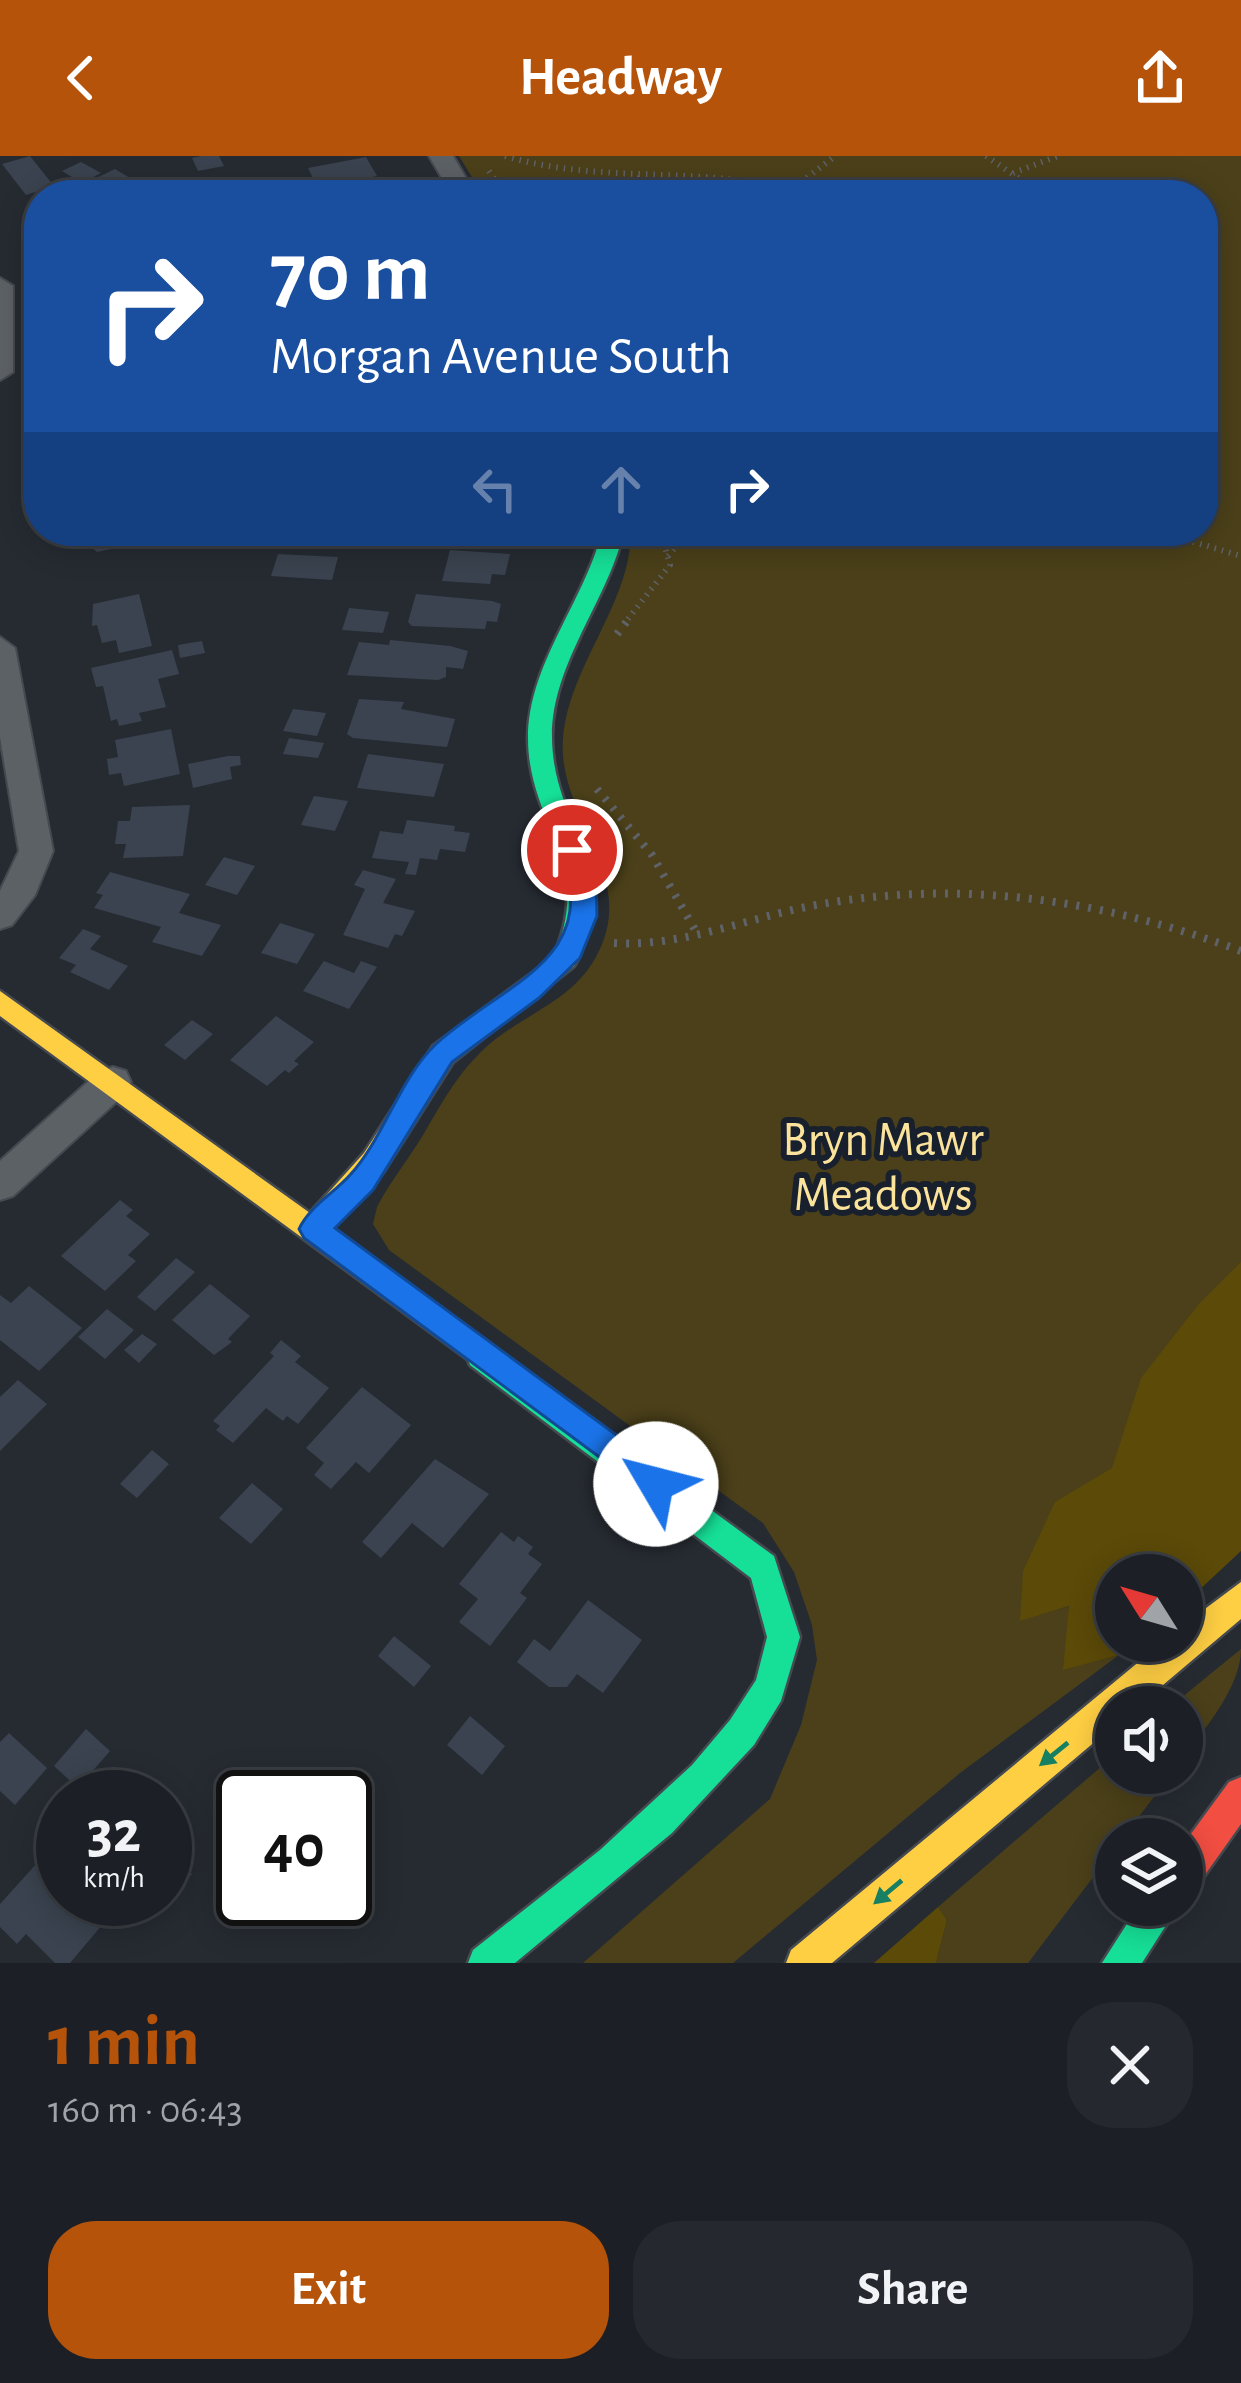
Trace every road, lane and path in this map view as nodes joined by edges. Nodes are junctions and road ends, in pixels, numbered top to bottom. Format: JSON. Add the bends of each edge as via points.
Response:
{"nodes":[{"id":1,"x":506,"y":156,"type":"edge"},
{"id":2,"x":835,"y":156,"type":"edge"},
{"id":3,"x":986,"y":156,"type":"edge"},
{"id":4,"x":1058,"y":156,"type":"edge"},
{"id":5,"x":649,"y":174,"type":"junction"},
{"id":6,"x":1011,"y":174,"type":"junction"},
{"id":7,"x":634,"y":180,"type":"edge"},
{"id":8,"x":758,"y":180,"type":"edge"},
{"id":9,"x":804,"y":180,"type":"edge"},
{"id":10,"x":1020,"y":180,"type":"edge"},
{"id":11,"x":0,"y":286,"type":"edge"},
{"id":12,"x":0,"y":372,"type":"edge"},
{"id":13,"x":608,"y":546,"type":"edge"},
{"id":14,"x":665,"y":546,"type":"edge"},
{"id":15,"x":677,"y":546,"type":"edge"},
{"id":16,"x":1207,"y":546,"type":"edge"},
{"id":17,"x":1241,"y":556,"type":"edge"},
{"id":18,"x":668,"y":557,"type":"junction"},
{"id":19,"x":608,"y":647,"type":"dead end"},
{"id":20,"x":0,"y":648,"type":"edge"},
{"id":21,"x":593,"y":779,"type":"dead end"},
{"id":22,"x":0,"y":916,"type":"edge"},
{"id":23,"x":578,"y":935,"type":"junction"},
{"id":24,"x":698,"y":935,"type":"junction"},
{"id":25,"x":1241,"y":951,"type":"edge"},
{"id":26,"x":0,"y":1002,"type":"edge"},
{"id":27,"x":113,"y":1082,"type":"junction"},
{"id":28,"x":0,"y":1184,"type":"edge"},
{"id":29,"x":314,"y":1229,"type":"junction"},
{"id":30,"x":1241,"y":1598,"type":"edge"},
{"id":31,"x":1241,"y":1794,"type":"edge"},
{"id":32,"x":1203,"y":1847,"type":"edge"},
{"id":33,"x":1146,"y":1926,"type":"edge"},
{"id":34,"x":486,"y":1963,"type":"edge"},
{"id":35,"x":804,"y":1963,"type":"edge"},
{"id":36,"x":1120,"y":1963,"type":"edge"}],
"edges":[{"from":1,"to":5,"type":"path","via":[[546,168]]},
{"from":2,"to":9,"type":"path"},
{"from":3,"to":6,"type":"path"},
{"from":4,"to":6,"type":"path"},
{"from":5,"to":7,"type":"path"},
{"from":5,"to":8,"type":"path"},
{"from":6,"to":10,"type":"path"},
{"from":11,"to":12,"type":"street"},
{"from":13,"to":23,"type":"main road","via":[[543,711],[549,798],[584,877]]},
{"from":14,"to":18,"type":"path"},
{"from":15,"to":18,"type":"path"},
{"from":16,"to":17,"type":"path"},
{"from":18,"to":19,"type":"path","via":[[670,566]]},
{"from":20,"to":22,"type":"street","via":[[36,851]]},
{"from":21,"to":24,"type":"path","via":[[652,854]]},
{"from":23,"to":24,"type":"path","via":[[620,945]]},
{"from":23,"to":29,"type":"main road","via":[[530,991],[443,1054],[362,1182]]},
{"from":24,"to":25,"type":"path","via":[[847,898],[999,894],[1145,918]]},
{"from":26,"to":27,"type":"main road"},
{"from":27,"to":28,"type":"street"},
{"from":27,"to":29,"type":"main road"},
{"from":29,"to":34,"type":"main road","via":[[733,1540],[763,1567],[777,1610],[783,1648],[768,1696],[706,1776]]},
{"from":30,"to":35,"type":"main road","one_way":true},
{"from":31,"to":32,"type":"main road"},
{"from":33,"to":36,"type":"main road"}]}
